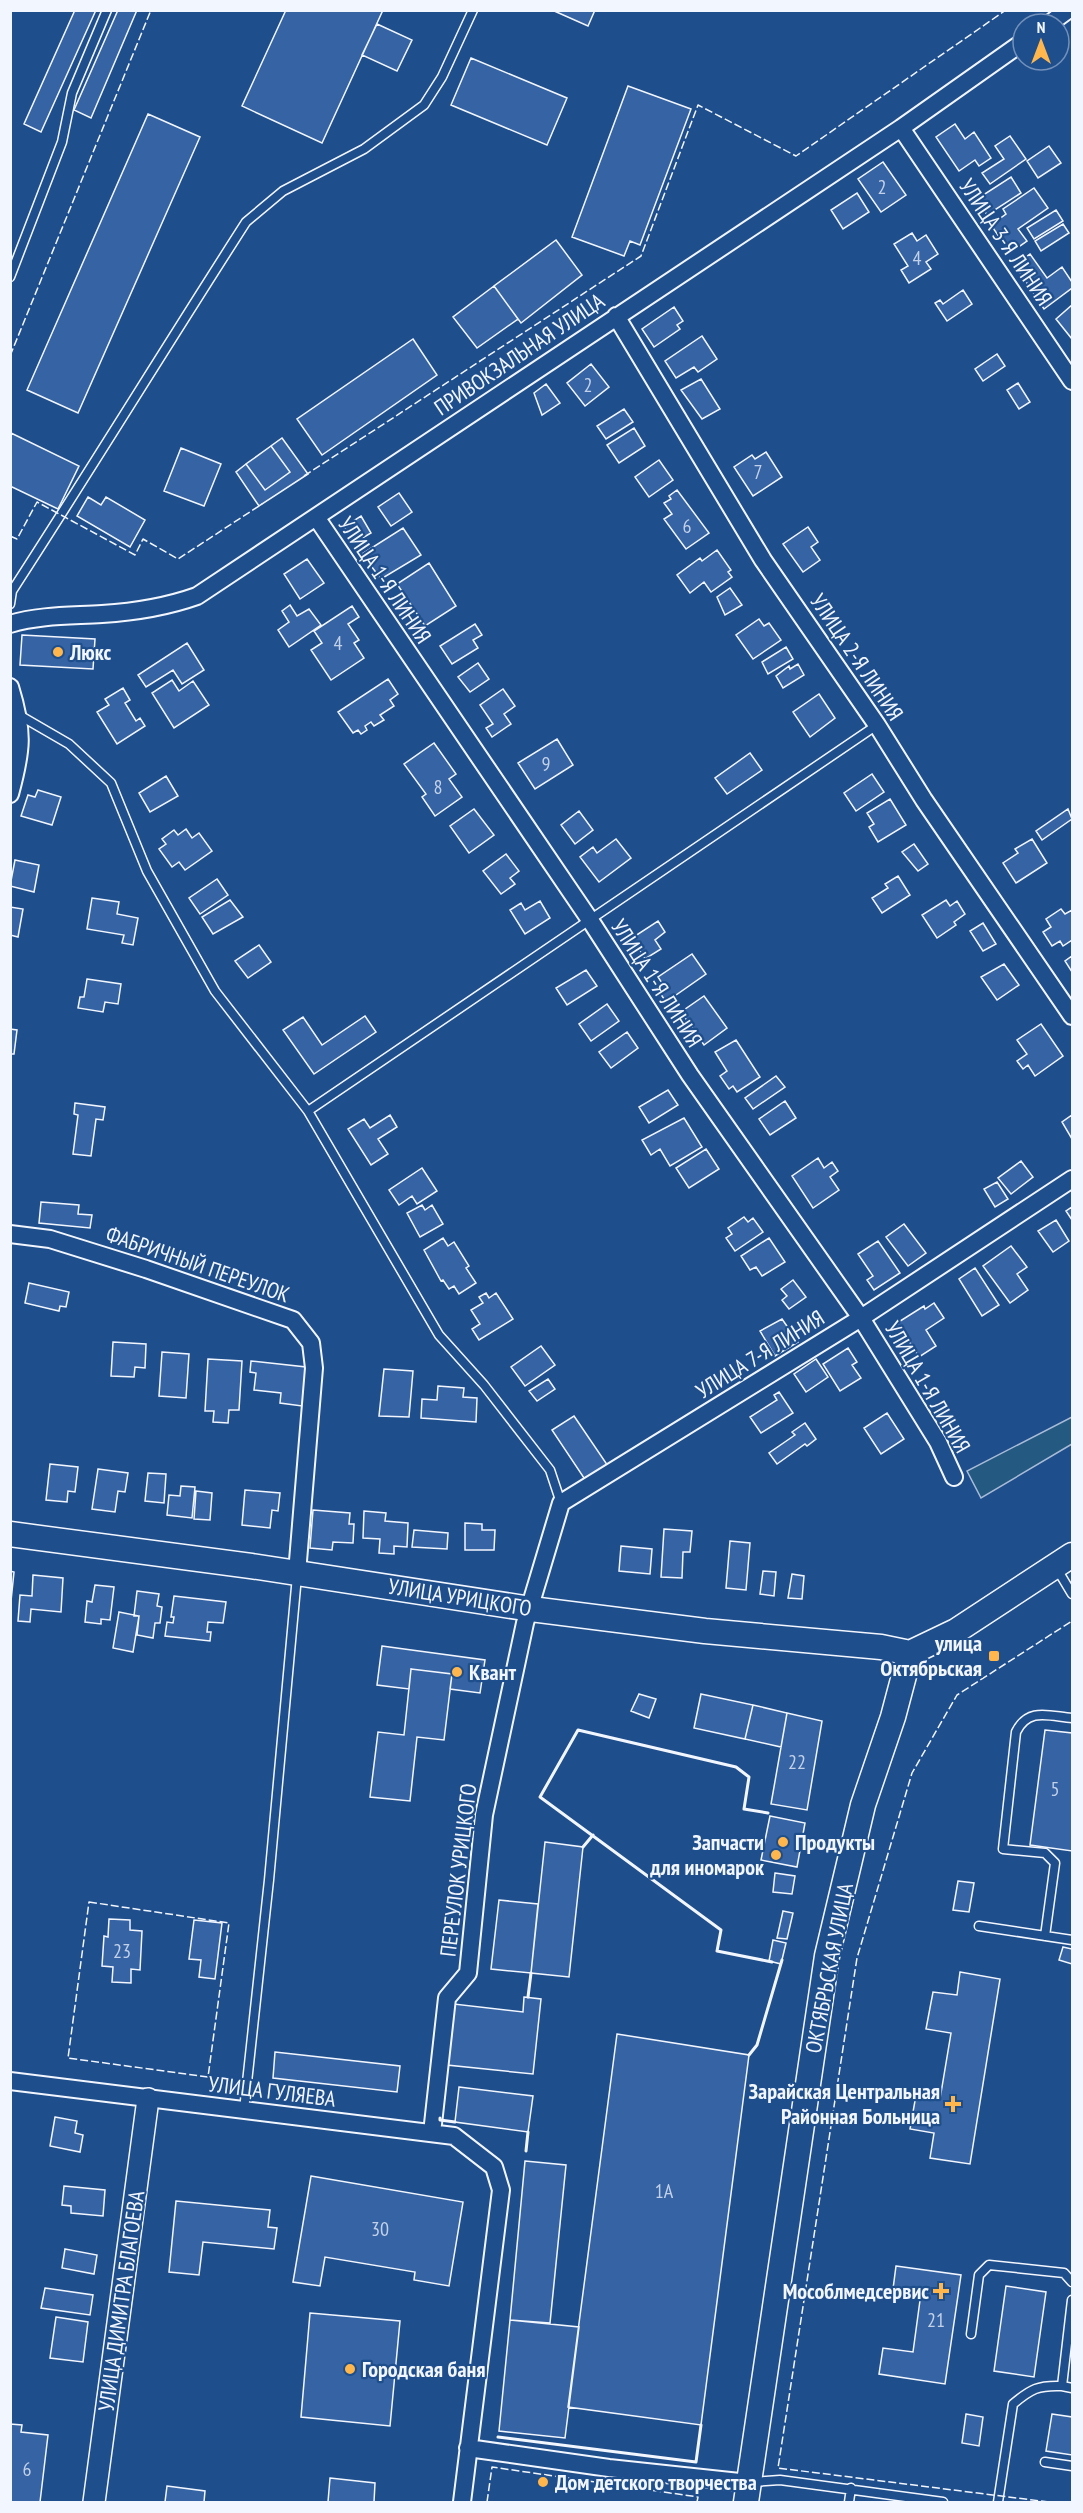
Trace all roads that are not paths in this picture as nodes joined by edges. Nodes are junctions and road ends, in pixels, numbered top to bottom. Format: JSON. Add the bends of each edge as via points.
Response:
{"nodes":[{"id":1,"x":107,"y":10,"type":"edge"},
{"id":2,"x":473,"y":10,"type":"edge"},
{"id":3,"x":1011,"y":50,"type":"edge"},
{"id":4,"x":901,"y":128,"type":"junction"},
{"id":5,"x":10,"y":277,"type":"edge"},
{"id":6,"x":616,"y":316,"type":"junction"},
{"id":7,"x":1072,"y":381,"type":"edge"},
{"id":8,"x":316,"y":517,"type":"junction"},
{"id":9,"x":10,"y":604,"type":"edge"},
{"id":10,"x":11,"y":620,"type":"edge"},
{"id":11,"x":10,"y":687,"type":"edge"},
{"id":12,"x":19,"y":715,"type":"junction"},
{"id":13,"x":877,"y":725,"type":"junction"},
{"id":14,"x":10,"y":794,"type":"edge"},
{"id":15,"x":590,"y":920,"type":"junction"},
{"id":16,"x":1072,"y":1016,"type":"edge"},
{"id":17,"x":308,"y":1111,"type":"junction"},
{"id":18,"x":1072,"y":1179,"type":"edge"},
{"id":19,"x":10,"y":1234,"type":"edge"},
{"id":20,"x":861,"y":1318,"type":"junction"},
{"id":21,"x":954,"y":1477,"type":"dead end"},
{"id":22,"x":561,"y":1503,"type":"junction"},
{"id":23,"x":10,"y":1534,"type":"edge"},
{"id":24,"x":1064,"y":1560,"type":"edge"},
{"id":25,"x":297,"y":1573,"type":"junction"},
{"id":26,"x":1072,"y":1594,"type":"edge"},
{"id":27,"x":531,"y":1609,"type":"junction"},
{"id":28,"x":910,"y":1653,"type":"junction"},
{"id":29,"x":1072,"y":1718,"type":"edge"},
{"id":30,"x":979,"y":1926,"type":"dead end"},
{"id":31,"x":1045,"y":1936,"type":"junction"},
{"id":32,"x":1072,"y":1940,"type":"edge"},
{"id":33,"x":10,"y":2081,"type":"edge"},
{"id":34,"x":148,"y":2099,"type":"junction"},
{"id":35,"x":244,"y":2110,"type":"junction"},
{"id":36,"x":432,"y":2133,"type":"junction"},
{"id":37,"x":1072,"y":2282,"type":"edge"},
{"id":38,"x":1072,"y":2300,"type":"edge"},
{"id":39,"x":971,"y":2334,"type":"dead end"},
{"id":40,"x":1062,"y":2386,"type":"junction"},
{"id":41,"x":1072,"y":2388,"type":"edge"},
{"id":42,"x":468,"y":2448,"type":"junction"},
{"id":43,"x":1045,"y":2462,"type":"dead end"},
{"id":44,"x":1072,"y":2466,"type":"edge"},
{"id":45,"x":851,"y":2488,"type":"junction"},
{"id":46,"x":747,"y":2492,"type":"edge"},
{"id":47,"x":94,"y":2502,"type":"edge"},
{"id":48,"x":462,"y":2502,"type":"edge"},
{"id":49,"x":849,"y":2502,"type":"edge"},
{"id":50,"x":944,"y":2502,"type":"edge"},
{"id":51,"x":998,"y":2502,"type":"edge"}],
"edges":[{"from":1,"to":5,"type":"lane","via":[[72,93],[62,142]]},
{"from":2,"to":9,"type":"lane","via":[[442,77],[424,105],[364,149],[283,191],[246,222],[12,591]]},
{"from":3,"to":4,"type":"street","name":"ПРИВОКЗАЛЬНАЯ УЛИЦА"},
{"from":4,"to":6,"type":"street","name":"ПРИВОКЗАЛЬНАЯ УЛИЦА"},
{"from":4,"to":7,"type":"street","name":"УЛИЦА 3-Я ЛИНИЯ"},
{"from":6,"to":8,"type":"street","name":"ПРИВОКЗАЛЬНАЯ УЛИЦА"},
{"from":6,"to":13,"type":"street","name":"УЛИЦА 2-Я ЛИНИЯ","via":[[763,560]]},
{"from":8,"to":10,"type":"street","name":"ПРИВОКЗАЛЬНАЯ УЛИЦА","via":[[197,596],[177,603],[104,614]]},
{"from":8,"to":15,"type":"street","name":"УЛИЦА 1-Я ЛИНИЯ"},
{"from":11,"to":12,"type":"street"},
{"from":12,"to":14,"type":"street","via":[[21,755]]},
{"from":12,"to":17,"type":"lane","via":[[69,744],[111,783],[147,871],[215,991]]},
{"from":13,"to":15,"type":"lane"},
{"from":13,"to":16,"type":"street","name":"УЛИЦА 2-Я ЛИНИЯ"},
{"from":15,"to":17,"type":"lane"},
{"from":15,"to":20,"type":"street","name":"УЛИЦА 1-Я ЛИНИЯ","via":[[690,1075]]},
{"from":17,"to":22,"type":"lane","via":[[439,1335],[484,1385],[550,1470]]},
{"from":18,"to":20,"type":"street","name":"УЛИЦА 7-Я ЛИНИЯ"},
{"from":19,"to":25,"type":"street","name":"ФАБРИЧНЫЙ ПЕРЕУЛОК","via":[[50,1239],[293,1320],[311,1342],[314,1368]]},
{"from":20,"to":21,"type":"street","name":"УЛИЦА 1-Я ЛИНИЯ","via":[[938,1442]]},
{"from":20,"to":22,"type":"street","name":"УЛИЦА 7-Я ЛИНИЯ"},
{"from":22,"to":27,"type":"street"},
{"from":23,"to":25,"type":"main road","name":"УЛИЦА УРИЦКОГО"},
{"from":24,"to":26,"type":"lane"},
{"from":24,"to":28,"type":"main road","via":[[956,1631]]},
{"from":25,"to":27,"type":"main road","name":"УЛИЦА УРИЦКОГО"},
{"from":25,"to":35,"type":"lane"},
{"from":27,"to":28,"type":"main road","name":"УЛИЦА УРИЦКОГО"},
{"from":27,"to":36,"type":"street","name":"ПЕРЕУЛОК УРИЦКОГО","via":[[484,1815],[468,1972],[447,1998]]},
{"from":28,"to":46,"type":"main road","name":"ОКТЯБРЬСКАЯ УЛИЦА","via":[[863,1805],[827,1956]]},
{"from":29,"to":31,"type":"lane","via":[[1031,1714],[1021,1721],[1016,1732],[1003,1849],[1044,1853],[1054,1863]]},
{"from":30,"to":31,"type":"lane"},
{"from":31,"to":32,"type":"lane"},
{"from":33,"to":34,"type":"street","name":"УЛИЦА ГУЛЯЕВА"},
{"from":34,"to":35,"type":"street","name":"УЛИЦА ГУЛЯЕВА"},
{"from":34,"to":47,"type":"street","name":"УЛИЦА ДИМИТРА БЛАГОЕВА"},
{"from":35,"to":36,"type":"street","name":"УЛИЦА ГУЛЯЕВА"},
{"from":36,"to":42,"type":"street","name":"УЛИЦА ГУЛЯЕВА","via":[[454,2136],[494,2167],[501,2190]]},
{"from":37,"to":39,"type":"lane","via":[[1064,2273],[989,2265],[980,2275]]},
{"from":38,"to":40,"type":"lane"},
{"from":40,"to":41,"type":"lane"},
{"from":40,"to":51,"type":"lane","via":[[1044,2385],[1013,2404]]},
{"from":42,"to":46,"type":"street"},
{"from":42,"to":48,"type":"street"},
{"from":43,"to":44,"type":"lane"},
{"from":45,"to":46,"type":"lane","via":[[780,2480]]},
{"from":45,"to":49,"type":"lane"},
{"from":45,"to":50,"type":"lane"}]}
